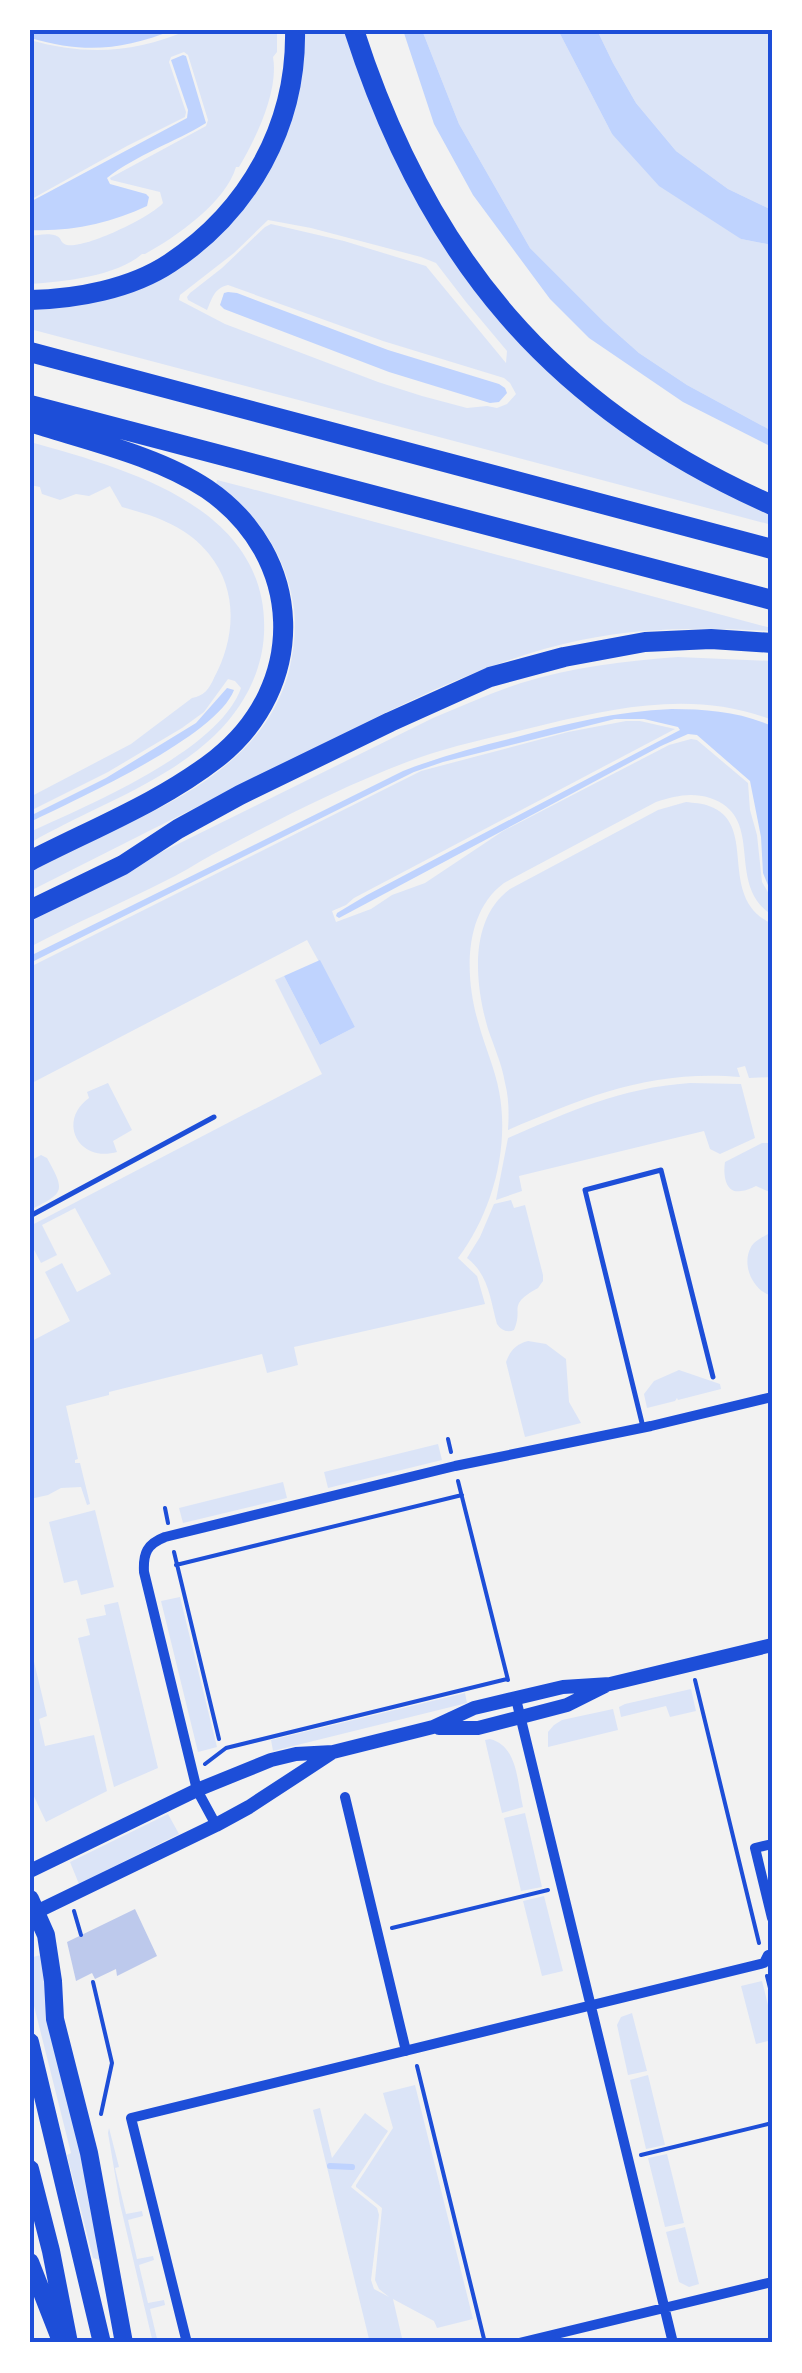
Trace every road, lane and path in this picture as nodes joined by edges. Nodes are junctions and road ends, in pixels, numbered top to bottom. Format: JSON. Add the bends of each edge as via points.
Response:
{"nodes":[{"id":1,"x":295,"y":30,"type":"edge"},
{"id":2,"x":354,"y":30,"type":"edge"},
{"id":3,"x":30,"y":300,"type":"edge"},
{"id":4,"x":30,"y":352,"type":"edge"},
{"id":5,"x":30,"y":406,"type":"edge"},
{"id":6,"x":30,"y":422,"type":"edge"},
{"id":7,"x":772,"y":504,"type":"edge"},
{"id":8,"x":772,"y":548,"type":"edge"},
{"id":9,"x":772,"y":600,"type":"edge"},
{"id":10,"x":772,"y":642,"type":"edge"},
{"id":11,"x":30,"y":860,"type":"edge"},
{"id":12,"x":30,"y":910,"type":"edge"},
{"id":13,"x":214,"y":1117,"type":"dead end"},
{"id":14,"x":30,"y":1216,"type":"edge"},
{"id":15,"x":713,"y":1377,"type":"dead end"},
{"id":16,"x":772,"y":1397,"type":"edge"},
{"id":17,"x":643,"y":1428,"type":"junction"},
{"id":18,"x":448,"y":1439,"type":"dead end"},
{"id":19,"x":455,"y":1466,"type":"junction"},
{"id":20,"x":462,"y":1495,"type":"junction"},
{"id":21,"x":165,"y":1508,"type":"dead end"},
{"id":22,"x":171,"y":1536,"type":"junction"},
{"id":23,"x":176,"y":1564,"type":"junction"},
{"id":24,"x":772,"y":1645,"type":"edge"},
{"id":25,"x":692,"y":1664,"type":"junction"},
{"id":26,"x":507,"y":1679,"type":"junction"},
{"id":27,"x":610,"y":1684,"type":"junction"},
{"id":28,"x":515,"y":1693,"type":"junction"},
{"id":29,"x":521,"y":1717,"type":"junction"},
{"id":30,"x":433,"y":1728,"type":"junction"},
{"id":31,"x":220,"y":1739,"type":"dead end"},
{"id":32,"x":333,"y":1752,"type":"junction"},
{"id":33,"x":193,"y":1773,"type":"junction"},
{"id":34,"x":198,"y":1790,"type":"junction"},
{"id":35,"x":345,"y":1797,"type":"dead end"},
{"id":36,"x":216,"y":1825,"type":"junction"},
{"id":37,"x":772,"y":1844,"type":"edge"},
{"id":38,"x":30,"y":1871,"type":"edge"},
{"id":39,"x":562,"y":1886,"type":"junction"},
{"id":40,"x":32,"y":1909,"type":"edge"},
{"id":41,"x":772,"y":1918,"type":"edge"},
{"id":42,"x":77,"y":1920,"type":"dead end"},
{"id":43,"x":378,"y":1932,"type":"junction"},
{"id":44,"x":82,"y":1934,"type":"dead end"},
{"id":45,"x":768,"y":1958,"type":"edge"},
{"id":46,"x":93,"y":1982,"type":"dead end"},
{"id":47,"x":772,"y":1996,"type":"edge"},
{"id":48,"x":592,"y":2005,"type":"junction"},
{"id":49,"x":30,"y":2042,"type":"edge"},
{"id":50,"x":409,"y":2050,"type":"junction"},
{"id":51,"x":100,"y":2122,"type":"dead end"},
{"id":52,"x":772,"y":2123,"type":"edge"},
{"id":53,"x":628,"y":2158,"type":"junction"},
{"id":54,"x":30,"y":2169,"type":"edge"},
{"id":55,"x":30,"y":2262,"type":"edge"},
{"id":56,"x":772,"y":2282,"type":"edge"},
{"id":57,"x":665,"y":2308,"type":"junction"},
{"id":58,"x":61,"y":2343,"type":"edge"},
{"id":59,"x":69,"y":2343,"type":"edge"},
{"id":60,"x":102,"y":2343,"type":"edge"},
{"id":61,"x":124,"y":2343,"type":"edge"},
{"id":62,"x":187,"y":2343,"type":"edge"},
{"id":63,"x":484,"y":2343,"type":"edge"},
{"id":64,"x":519,"y":2343,"type":"edge"},
{"id":65,"x":674,"y":2343,"type":"edge"}],
"edges":[{"from":1,"to":3,"type":"highway","via":[[282,121],[252,182],[220,222],[168,264],[138,278],[70,297]]},
{"from":2,"to":7,"type":"highway","via":[[410,172],[494,301],[545,356],[626,425]]},
{"from":4,"to":8,"type":"highway"},
{"from":5,"to":9,"type":"highway"},
{"from":6,"to":11,"type":"highway","via":[[163,466],[226,504],[273,569],[284,633],[268,697],[216,759],[153,799]]},
{"from":10,"to":12,"type":"highway","via":[[645,642],[490,677],[240,796],[123,866]]},
{"from":13,"to":14,"type":"lane"},
{"from":15,"to":17,"type":"lane","via":[[661,1170],[585,1190]]},
{"from":16,"to":17,"type":"street"},
{"from":17,"to":19,"type":"street"},
{"from":18,"to":19,"type":"path"},
{"from":19,"to":20,"type":"path"},
{"from":19,"to":22,"type":"street"},
{"from":20,"to":23,"type":"path"},
{"from":20,"to":26,"type":"path"},
{"from":21,"to":22,"type":"path"},
{"from":22,"to":23,"type":"path"},
{"from":22,"to":33,"type":"street","via":[[148,1548],[144,1572]]},
{"from":23,"to":31,"type":"path"},
{"from":24,"to":25,"type":"street"},
{"from":25,"to":27,"type":"street"},
{"from":25,"to":45,"type":"path"},
{"from":26,"to":28,"type":"path"},
{"from":26,"to":33,"type":"path","via":[[226,1748]]},
{"from":27,"to":28,"type":"street"},
{"from":27,"to":29,"type":"street","via":[[567,1706]]},
{"from":28,"to":29,"type":"street"},
{"from":28,"to":30,"type":"street"},
{"from":29,"to":30,"type":"street","via":[[478,1728]]},
{"from":29,"to":39,"type":"street"},
{"from":30,"to":32,"type":"street"},
{"from":32,"to":34,"type":"street","via":[[271,1760]]},
{"from":32,"to":36,"type":"street"},
{"from":33,"to":34,"type":"street"},
{"from":34,"to":36,"type":"street"},
{"from":34,"to":38,"type":"street"},
{"from":35,"to":43,"type":"street"},
{"from":36,"to":40,"type":"street"},
{"from":37,"to":41,"type":"street","via":[[755,1848]]},
{"from":39,"to":43,"type":"path"},
{"from":39,"to":48,"type":"street"},
{"from":40,"to":61,"type":"main road","via":[[46,1935],[55,2019],[89,2153]]},
{"from":42,"to":44,"type":"path"},
{"from":43,"to":50,"type":"street"},
{"from":45,"to":47,"type":"path"},
{"from":45,"to":48,"type":"street"},
{"from":46,"to":51,"type":"path","via":[[112,2063]]},
{"from":48,"to":50,"type":"street"},
{"from":48,"to":53,"type":"street"},
{"from":49,"to":60,"type":"main road"},
{"from":50,"to":62,"type":"street","via":[[131,2118]]},
{"from":50,"to":63,"type":"path"},
{"from":52,"to":53,"type":"path"},
{"from":53,"to":57,"type":"street"},
{"from":54,"to":59,"type":"main road"},
{"from":55,"to":58,"type":"main road"},
{"from":56,"to":57,"type":"street"},
{"from":57,"to":64,"type":"street"},
{"from":57,"to":65,"type":"street"}]}
